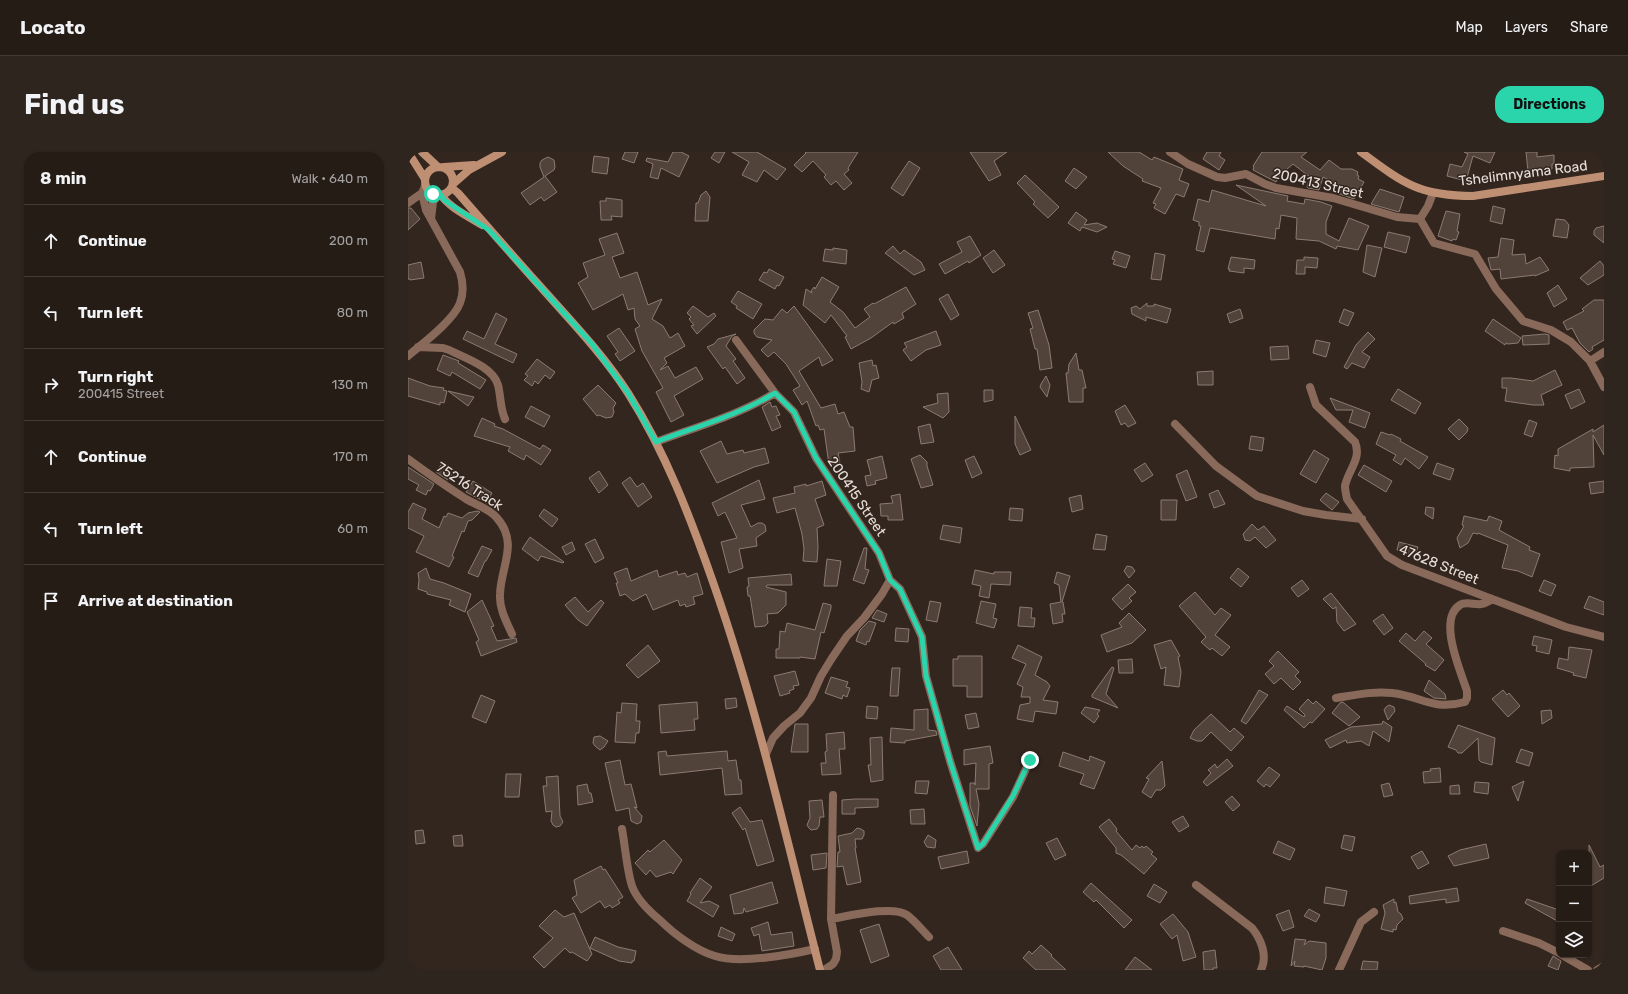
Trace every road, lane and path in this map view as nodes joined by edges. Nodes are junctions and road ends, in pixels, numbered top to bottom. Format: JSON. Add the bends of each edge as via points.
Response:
{"nodes":[{"id":1,"x":408,"y":152,"type":"edge"},
{"id":2,"x":422,"y":152,"type":"edge"},
{"id":3,"x":502,"y":152,"type":"edge"},
{"id":4,"x":1170,"y":152,"type":"edge"},
{"id":5,"x":1361,"y":152,"type":"edge"},
{"id":6,"x":479,"y":164,"type":"junction"},
{"id":7,"x":440,"y":167,"type":"junction"},
{"id":8,"x":1604,"y":176,"type":"edge"},
{"id":9,"x":424,"y":186,"type":"junction"},
{"id":10,"x":453,"y":186,"type":"junction"},
{"id":11,"x":1432,"y":193,"type":"junction"},
{"id":12,"x":440,"y":195,"type":"junction"},
{"id":13,"x":408,"y":204,"type":"edge"},
{"id":14,"x":431,"y":219,"type":"junction"},
{"id":15,"x":1420,"y":219,"type":"junction"},
{"id":16,"x":489,"y":230,"type":"junction"},
{"id":17,"x":736,"y":340,"type":"dead end"},
{"id":18,"x":418,"y":347,"type":"junction"},
{"id":19,"x":1604,"y":352,"type":"edge"},
{"id":20,"x":408,"y":356,"type":"edge"},
{"id":21,"x":1590,"y":361,"type":"junction"},
{"id":22,"x":1310,"y":387,"type":"dead end"},
{"id":23,"x":1604,"y":387,"type":"edge"},
{"id":24,"x":775,"y":393,"type":"junction"},
{"id":25,"x":505,"y":419,"type":"dead end"},
{"id":26,"x":1175,"y":424,"type":"dead end"},
{"id":27,"x":656,"y":442,"type":"junction"},
{"id":28,"x":408,"y":459,"type":"edge"},
{"id":29,"x":1362,"y":519,"type":"junction"},
{"id":30,"x":890,"y":580,"type":"junction"},
{"id":31,"x":1492,"y":599,"type":"junction"},
{"id":32,"x":512,"y":634,"type":"dead end"},
{"id":33,"x":1604,"y":637,"type":"edge"},
{"id":34,"x":1336,"y":698,"type":"dead end"},
{"id":35,"x":766,"y":754,"type":"junction"},
{"id":36,"x":1030,"y":760,"type":"dead end"},
{"id":37,"x":833,"y":795,"type":"dead end"},
{"id":38,"x":622,"y":828,"type":"dead end"},
{"id":39,"x":1196,"y":885,"type":"dead end"},
{"id":40,"x":1374,"y":912,"type":"dead end"},
{"id":41,"x":831,"y":919,"type":"junction"},
{"id":42,"x":1503,"y":931,"type":"dead end"},
{"id":43,"x":929,"y":937,"type":"dead end"},
{"id":44,"x":815,"y":948,"type":"junction"},
{"id":45,"x":1556,"y":952,"type":"edge"},
{"id":46,"x":1567,"y":958,"type":"edge"},
{"id":47,"x":1604,"y":966,"type":"edge"},
{"id":48,"x":820,"y":970,"type":"edge"},
{"id":49,"x":824,"y":970,"type":"edge"},
{"id":50,"x":1261,"y":970,"type":"edge"},
{"id":51,"x":1339,"y":970,"type":"edge"},
{"id":52,"x":1588,"y":970,"type":"edge"},
{"id":53,"x":1597,"y":970,"type":"edge"}],
"edges":[{"from":1,"to":9,"type":"street"},
{"from":2,"to":7,"type":"street"},
{"from":3,"to":6,"type":"street"},
{"from":4,"to":15,"type":"street","name":"200413 Street","via":[[1188,164],[1217,177],[1246,174],[1276,188],[1333,198],[1397,217]]},
{"from":5,"to":11,"type":"street","name":"Tshelimnyama Road","via":[[1404,182]]},
{"from":6,"to":7,"type":"street"},
{"from":6,"to":10,"type":"street","via":[[466,172]]},
{"from":7,"to":9,"type":"street","via":[[430,170]]},
{"from":7,"to":10,"type":"street","via":[[452,175]]},
{"from":8,"to":11,"type":"street","name":"Tshelimnyama Road","via":[[1473,196]]},
{"from":9,"to":12,"type":"street"},
{"from":9,"to":13,"type":"street"},
{"from":9,"to":14,"type":"street","via":[[426,210]]},
{"from":10,"to":12,"type":"street","via":[[449,192]]},
{"from":10,"to":16,"type":"street"},
{"from":11,"to":15,"type":"street"},
{"from":12,"to":14,"type":"street","via":[[433,202]]},
{"from":12,"to":16,"type":"street"},
{"from":14,"to":18,"type":"street","via":[[460,272],[462,295],[460,304],[450,318]]},
{"from":15,"to":21,"type":"street","via":[[1434,243],[1475,254],[1496,289],[1522,321],[1551,330],[1571,342]]},
{"from":16,"to":27,"type":"street","via":[[592,344],[628,393]]},
{"from":17,"to":24,"type":"street","name":"200415 Street"},
{"from":18,"to":20,"type":"street"},
{"from":18,"to":25,"type":"street","via":[[449,350],[492,373],[499,386],[500,403]]},
{"from":19,"to":21,"type":"street"},
{"from":21,"to":23,"type":"street"},
{"from":22,"to":29,"type":"street","name":"47628 Street","via":[[1316,405],[1355,442],[1357,447],[1356,459],[1345,488],[1350,503]]},
{"from":24,"to":27,"type":"street","via":[[738,412]]},
{"from":24,"to":30,"type":"street","name":"200415 Street","via":[[794,412],[816,458],[879,553]]},
{"from":26,"to":29,"type":"street","via":[[1216,466],[1258,496],[1303,511]]},
{"from":27,"to":35,"type":"street","via":[[673,476],[734,642]]},
{"from":28,"to":32,"type":"street","name":"75216 Track","via":[[491,513],[504,526],[508,551],[500,594],[502,610]]},
{"from":29,"to":31,"type":"street","name":"47628 Street","via":[[1387,556],[1394,561]]},
{"from":30,"to":35,"type":"street","via":[[832,658],[800,713],[774,738]]},
{"from":30,"to":36,"type":"street","name":"200415 Street","via":[[900,589],[922,637],[926,676],[978,848],[1013,796]]},
{"from":31,"to":33,"type":"street","name":"47628 Street","via":[[1566,627]]},
{"from":31,"to":34,"type":"street","via":[[1481,604],[1464,603],[1451,617],[1451,640],[1467,691],[1465,702],[1440,705],[1403,695],[1379,692]]},
{"from":35,"to":44,"type":"street"},
{"from":37,"to":41,"type":"street"},
{"from":38,"to":44,"type":"street","via":[[632,886],[642,903],[667,927],[692,944],[714,956],[730,959],[798,953]]},
{"from":39,"to":50,"type":"street","via":[[1257,934],[1261,940],[1264,958]]},
{"from":40,"to":51,"type":"street","via":[[1361,922]]},
{"from":41,"to":43,"type":"street","via":[[872,912],[897,911],[908,915]]},
{"from":41,"to":49,"type":"street","via":[[837,952],[836,959]]},
{"from":42,"to":45,"type":"street"},
{"from":44,"to":48,"type":"street"},
{"from":46,"to":52,"type":"street"},
{"from":47,"to":53,"type":"street"}]}
